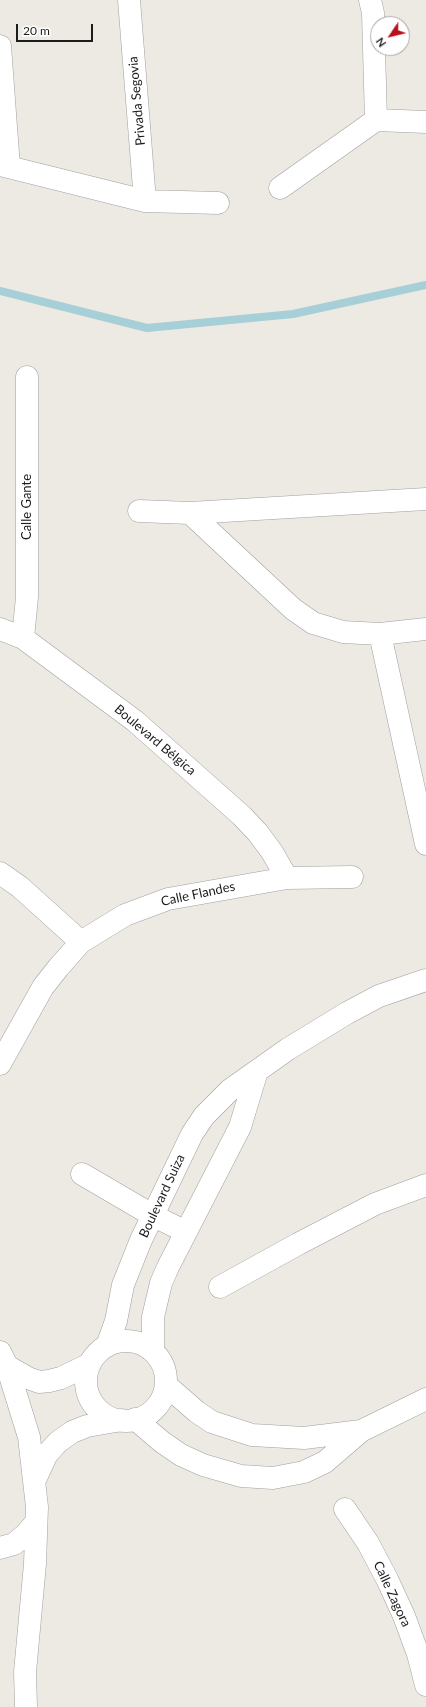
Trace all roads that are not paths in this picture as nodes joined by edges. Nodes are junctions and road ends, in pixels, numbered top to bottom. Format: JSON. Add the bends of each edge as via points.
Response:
{"nodes":[{"id":1,"x":129,"y":0,"type":"edge"},
{"id":2,"x":370,"y":0,"type":"edge"},
{"id":3,"x":0,"y":46,"type":"edge"},
{"id":4,"x":376,"y":120,"type":"junction"},
{"id":5,"x":426,"y":122,"type":"edge"},
{"id":6,"x":4,"y":166,"type":"edge"},
{"id":7,"x":280,"y":188,"type":"dead end"},
{"id":8,"x":145,"y":201,"type":"junction"},
{"id":9,"x":218,"y":203,"type":"dead end"},
{"id":10,"x":27,"y":377,"type":"dead end"},
{"id":11,"x":426,"y":499,"type":"edge"},
{"id":12,"x":139,"y":511,"type":"dead end"},
{"id":13,"x":190,"y":513,"type":"junction"},
{"id":14,"x":0,"y":629,"type":"edge"},
{"id":15,"x":426,"y":629,"type":"edge"},
{"id":16,"x":380,"y":634,"type":"junction"},
{"id":17,"x":22,"y":638,"type":"junction"},
{"id":18,"x":426,"y":844,"type":"edge"},
{"id":19,"x":0,"y":872,"type":"edge"},
{"id":20,"x":287,"y":878,"type":"junction"},
{"id":21,"x":352,"y":878,"type":"dead end"},
{"id":22,"x":81,"y":942,"type":"junction"},
{"id":23,"x":426,"y":980,"type":"edge"},
{"id":24,"x":0,"y":1064,"type":"edge"},
{"id":25,"x":257,"y":1071,"type":"junction"},
{"id":26,"x":82,"y":1174,"type":"dead end"},
{"id":27,"x":426,"y":1185,"type":"edge"},
{"id":28,"x":152,"y":1215,"type":"junction"},
{"id":29,"x":186,"y":1232,"type":"junction"},
{"id":30,"x":220,"y":1287,"type":"dead end"},
{"id":31,"x":107,"y":1346,"type":"junction"},
{"id":32,"x":153,"y":1351,"type":"junction"},
{"id":33,"x":3,"y":1359,"type":"edge"},
{"id":34,"x":90,"y":1364,"type":"junction"},
{"id":35,"x":166,"y":1385,"type":"junction"},
{"id":36,"x":426,"y":1399,"type":"edge"},
{"id":37,"x":129,"y":1420,"type":"junction"},
{"id":38,"x":361,"y":1431,"type":"junction"},
{"id":39,"x":35,"y":1480,"type":"junction"},
{"id":40,"x":345,"y":1509,"type":"dead end"},
{"id":41,"x":36,"y":1522,"type":"junction"},
{"id":42,"x":0,"y":1548,"type":"edge"},
{"id":43,"x":426,"y":1685,"type":"edge"},
{"id":44,"x":26,"y":1707,"type":"edge"}],
"edges":[{"from":1,"to":8,"type":"street","name":"Privada Segovia"},
{"from":2,"to":4,"type":"street","via":[[373,13]]},
{"from":3,"to":6,"type":"street"},
{"from":4,"to":5,"type":"street"},
{"from":4,"to":7,"type":"street"},
{"from":6,"to":8,"type":"street"},
{"from":8,"to":9,"type":"street"},
{"from":10,"to":17,"type":"street","name":"Calle Gante","via":[[27,597]]},
{"from":11,"to":13,"type":"street"},
{"from":12,"to":13,"type":"street"},
{"from":13,"to":16,"type":"street","via":[[293,609],[313,623],[343,632]]},
{"from":14,"to":17,"type":"street","name":"Boulevard Bélgica"},
{"from":15,"to":16,"type":"street"},
{"from":16,"to":18,"type":"street"},
{"from":17,"to":20,"type":"street","name":"Boulevard Bélgica","via":[[135,721],[237,811],[258,833]]},
{"from":19,"to":22,"type":"street"},
{"from":20,"to":21,"type":"street","name":"Calle Flandes"},
{"from":20,"to":22,"type":"street","name":"Calle Flandes","via":[[168,898],[125,915]]},
{"from":22,"to":24,"type":"street","name":"Calle Flandes","via":[[43,987]]},
{"from":23,"to":25,"type":"street","name":"Boulevard Suiza","via":[[379,996],[347,1013]]},
{"from":25,"to":28,"type":"street","name":"Boulevard Suiza","via":[[230,1090],[204,1116],[192,1134]]},
{"from":25,"to":29,"type":"street","via":[[240,1127]]},
{"from":26,"to":28,"type":"street"},
{"from":27,"to":30,"type":"street","via":[[375,1204]]},
{"from":28,"to":29,"type":"street"},
{"from":28,"to":31,"type":"street","name":"Boulevard Suiza","via":[[123,1285],[116,1321]]},
{"from":29,"to":32,"type":"street","via":[[168,1267],[156,1300]]},
{"from":31,"to":32,"type":"street","via":[[131,1341],[143,1344]]},
{"from":31,"to":34,"type":"street"},
{"from":32,"to":35,"type":"street","via":[[161,1361]]},
{"from":33,"to":34,"type":"street","via":[[28,1378],[39,1382],[62,1378]]},
{"from":33,"to":39,"type":"street","via":[[29,1437]]},
{"from":34,"to":37,"type":"street","via":[[87,1389],[92,1400],[110,1417]]},
{"from":35,"to":37,"type":"street","via":[[163,1397],[156,1408],[146,1415]]},
{"from":35,"to":38,"type":"street","via":[[212,1422],[252,1435],[304,1438]]},
{"from":36,"to":38,"type":"street"},
{"from":37,"to":38,"type":"street","via":[[181,1455],[203,1465],[258,1478],[304,1472],[325,1462]]},
{"from":37,"to":39,"type":"street","via":[[87,1426],[72,1432],[47,1454]]},
{"from":39,"to":41,"type":"street"},
{"from":40,"to":43,"type":"street","name":"Calle Zagora","via":[[368,1543],[387,1579],[418,1654]]},
{"from":41,"to":42,"type":"street","via":[[14,1544]]},
{"from":41,"to":44,"type":"street","via":[[36,1564],[25,1672]]}]}
